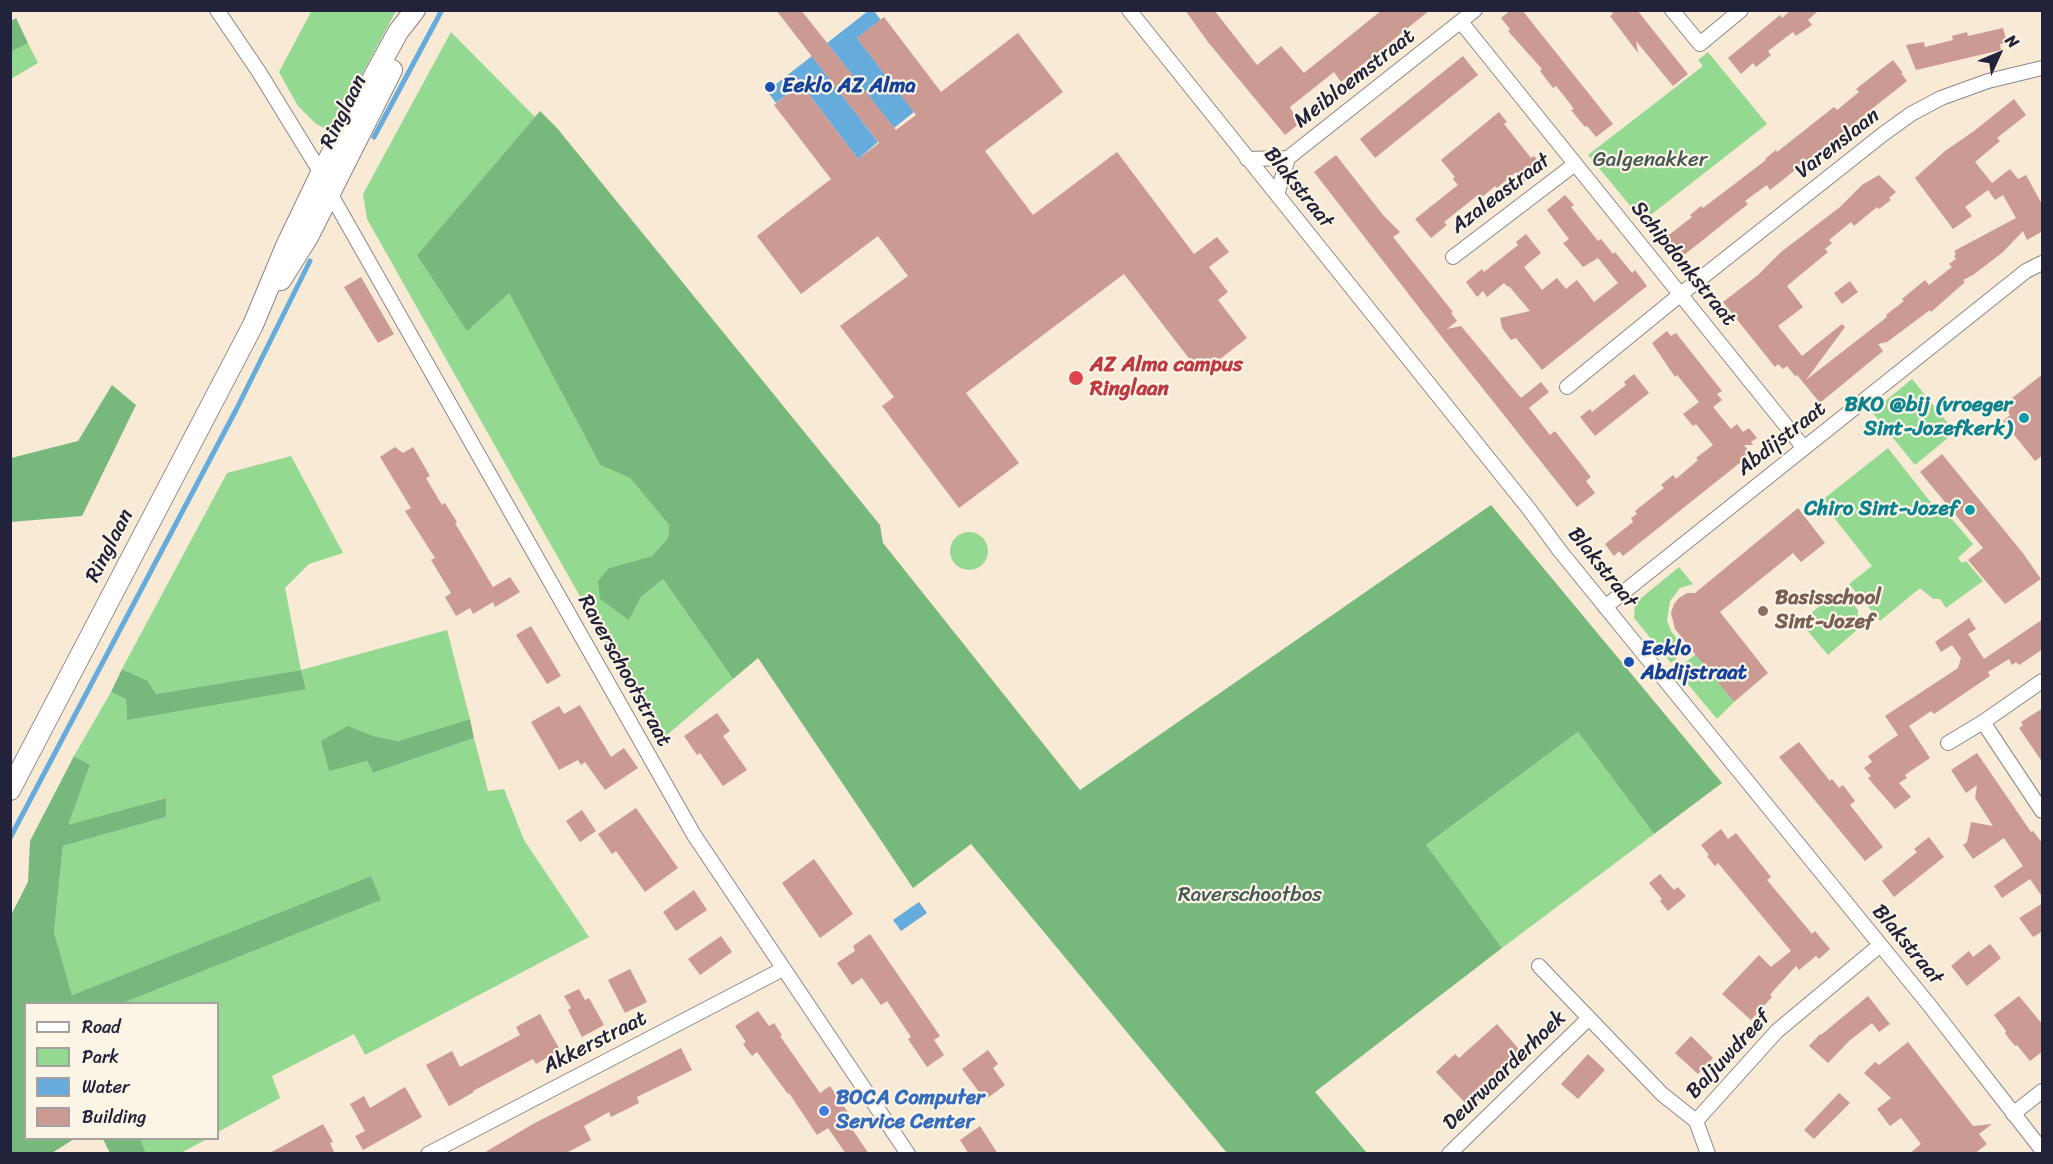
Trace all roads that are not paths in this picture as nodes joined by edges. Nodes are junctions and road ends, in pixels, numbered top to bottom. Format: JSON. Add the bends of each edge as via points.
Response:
{"nodes":[{"id":1,"x":218,"y":10,"type":"edge"},
{"id":2,"x":416,"y":10,"type":"edge"},
{"id":3,"x":1129,"y":10,"type":"edge"},
{"id":4,"x":1475,"y":10,"type":"edge"},
{"id":5,"x":1672,"y":10,"type":"edge"},
{"id":6,"x":1742,"y":10,"type":"edge"},
{"id":7,"x":1461,"y":22,"type":"junction"},
{"id":8,"x":2043,"y":68,"type":"edge"},
{"id":9,"x":1288,"y":158,"type":"junction"},
{"id":10,"x":1247,"y":159,"type":"junction"},
{"id":11,"x":1575,"y":164,"type":"junction"},
{"id":12,"x":321,"y":173,"type":"junction"},
{"id":13,"x":330,"y":193,"type":"junction"},
{"id":14,"x":1277,"y":195,"type":"junction"},
{"id":15,"x":1453,"y":257,"type":"dead end"},
{"id":16,"x":2043,"y":263,"type":"edge"},
{"id":17,"x":1681,"y":294,"type":"junction"},
{"id":18,"x":252,"y":325,"type":"junction"},
{"id":19,"x":1567,"y":387,"type":"dead end"},
{"id":20,"x":1804,"y":448,"type":"junction"},
{"id":21,"x":1605,"y":607,"type":"junction"},
{"id":22,"x":2043,"y":681,"type":"edge"},
{"id":23,"x":1983,"y":722,"type":"junction"},
{"id":24,"x":1948,"y":743,"type":"dead end"},
{"id":25,"x":10,"y":790,"type":"edge"},
{"id":26,"x":2043,"y":811,"type":"edge"},
{"id":27,"x":1880,"y":946,"type":"junction"},
{"id":28,"x":1539,"y":966,"type":"dead end"},
{"id":29,"x":783,"y":969,"type":"junction"},
{"id":30,"x":1589,"y":1018,"type":"junction"},
{"id":31,"x":2043,"y":1091,"type":"edge"},
{"id":32,"x":2013,"y":1114,"type":"junction"},
{"id":33,"x":1696,"y":1121,"type":"junction"},
{"id":34,"x":450,"y":1148,"type":"edge"},
{"id":35,"x":2043,"y":1150,"type":"edge"},
{"id":36,"x":428,"y":1154,"type":"edge"},
{"id":37,"x":908,"y":1154,"type":"edge"},
{"id":38,"x":1449,"y":1154,"type":"edge"},
{"id":39,"x":1708,"y":1154,"type":"edge"}],
"edges":[{"from":1,"to":12,"type":"street"},
{"from":2,"to":12,"type":"main road","name":"Ringlaan","via":[[398,32]]},
{"from":2,"to":13,"type":"main road","name":"Ringlaan","via":[[408,37]]},
{"from":3,"to":10,"type":"street","name":"Blakstraat"},
{"from":4,"to":7,"type":"street","name":"Meibloemstraat"},
{"from":5,"to":6,"type":"street","via":[[1700,44]]},
{"from":7,"to":9,"type":"street","name":"Meibloemstraat"},
{"from":7,"to":11,"type":"street","name":"Schipdonkstraat"},
{"from":8,"to":17,"type":"street","name":"Varenslaan","via":[[1988,81],[1911,114]]},
{"from":9,"to":10,"type":"street","name":"Meibloemstraat"},
{"from":9,"to":14,"type":"street","name":"Meibloemstraat"},
{"from":10,"to":14,"type":"street","name":"Blakstraat"},
{"from":11,"to":15,"type":"street","name":"Azaleastraat"},
{"from":11,"to":17,"type":"street","name":"Schipdonkstraat"},
{"from":12,"to":18,"type":"main road","name":"Ringlaan"},
{"from":13,"to":18,"type":"main road","name":"Ringlaan","via":[[308,237]]},
{"from":13,"to":29,"type":"street","name":"Raverschootstraat","via":[[665,786]]},
{"from":14,"to":21,"type":"street","name":"Blakstraat"},
{"from":16,"to":20,"type":"street","name":"Abdijstraat","via":[[2026,271]]},
{"from":17,"to":19,"type":"street","name":"Varenslaan"},
{"from":17,"to":20,"type":"street","name":"Schipdonkstraat"},
{"from":18,"to":25,"type":"main road","name":"Ringlaan"},
{"from":20,"to":21,"type":"street","name":"Abdijstraat"},
{"from":21,"to":27,"type":"street","name":"Blakstraat"},
{"from":22,"to":23,"type":"street"},
{"from":23,"to":24,"type":"street"},
{"from":23,"to":26,"type":"street"},
{"from":27,"to":32,"type":"street","name":"Blakstraat"},
{"from":27,"to":33,"type":"street","name":"Baljuwdreef","via":[[1777,1031]]},
{"from":28,"to":30,"type":"street","name":"Baljuwdreef"},
{"from":29,"to":34,"type":"street","name":"Akkerstraat"},
{"from":29,"to":37,"type":"street","name":"Raverschootstraat"},
{"from":30,"to":33,"type":"street","name":"Baljuwdreef","via":[[1662,1094]]},
{"from":30,"to":38,"type":"street","name":"Deurwaarderhoek"},
{"from":31,"to":32,"type":"street"},
{"from":32,"to":35,"type":"street","name":"Blakstraat"},
{"from":33,"to":39,"type":"street"},
{"from":34,"to":36,"type":"street","name":"Akkerstraat"}]}
